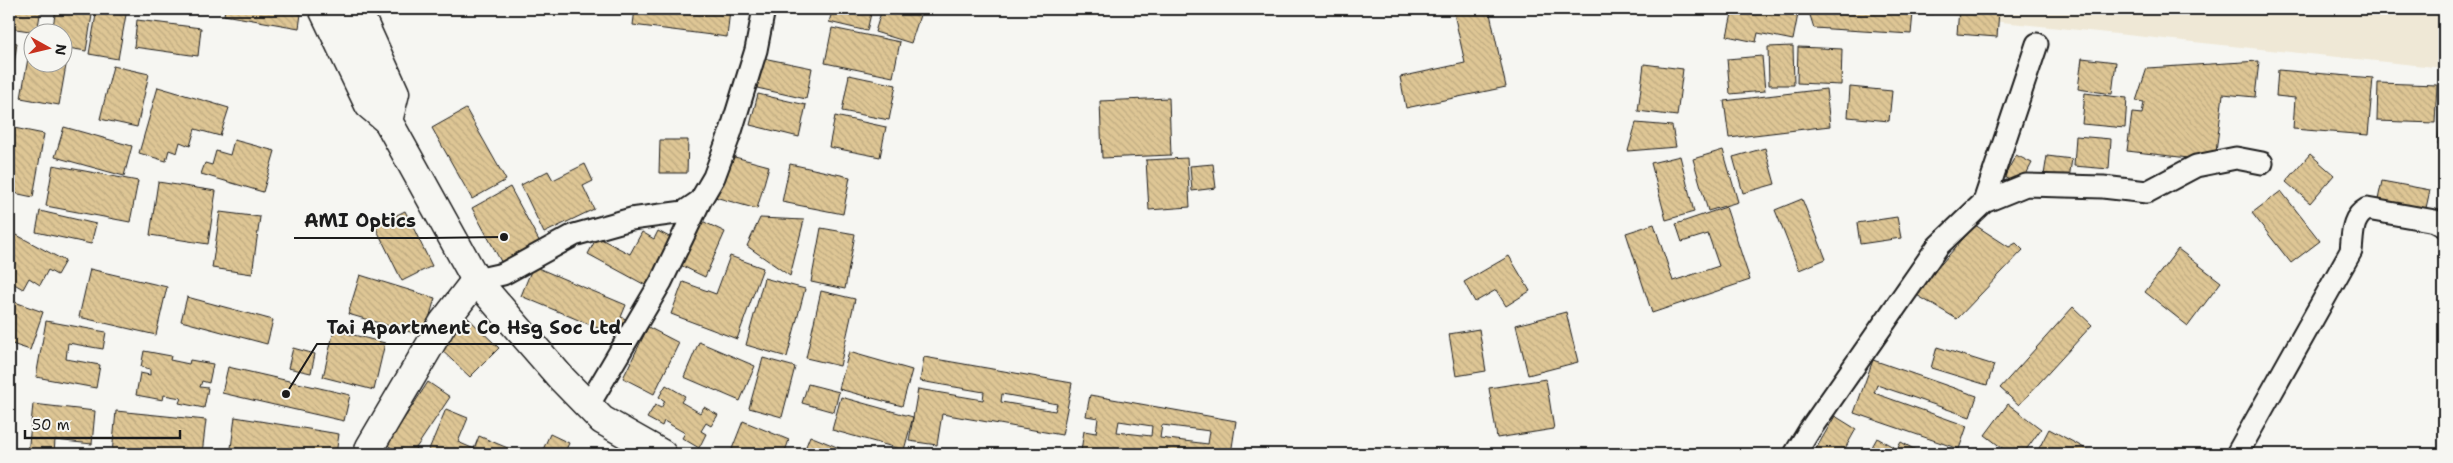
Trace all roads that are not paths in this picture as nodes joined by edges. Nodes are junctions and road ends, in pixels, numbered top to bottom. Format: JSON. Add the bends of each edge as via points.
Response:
{"nodes":[{"id":1,"x":323,"y":9,"type":"edge"},
{"id":2,"x":340,"y":9,"type":"edge"},
{"id":3,"x":357,"y":9,"type":"edge"},
{"id":4,"x":764,"y":9,"type":"edge"},
{"id":5,"x":2037,"y":44,"type":"dead end"},
{"id":6,"x":388,"y":121,"type":"junction"},
{"id":7,"x":2262,"y":163,"type":"dead end"},
{"id":8,"x":700,"y":201,"type":"junction"},
{"id":9,"x":1984,"y":202,"type":"junction"},
{"id":10,"x":2444,"y":226,"type":"edge"},
{"id":11,"x":476,"y":280,"type":"junction"},
{"id":12,"x":588,"y":406,"type":"junction"},
{"id":13,"x":368,"y":454,"type":"edge"},
{"id":14,"x":662,"y":454,"type":"edge"},
{"id":15,"x":1795,"y":454,"type":"edge"},
{"id":16,"x":2237,"y":454,"type":"edge"}],
"edges":[{"from":1,"to":6,"type":"main road","via":[[369,105]]},
{"from":2,"to":6,"type":"main road","via":[[374,81]]},
{"from":3,"to":6,"type":"main road","via":[[395,92]]},
{"from":4,"to":8,"type":"street","via":[[756,50],[731,131],[714,177]]},
{"from":5,"to":9,"type":"street"},
{"from":6,"to":11,"type":"main road"},
{"from":7,"to":9,"type":"street","via":[[2236,158],[2196,166],[2146,192],[2026,185]]},
{"from":8,"to":11,"type":"street","via":[[684,212],[631,219],[574,235],[503,274]]},
{"from":8,"to":12,"type":"street","via":[[662,282]]},
{"from":9,"to":15,"type":"street","via":[[1938,246]]},
{"from":10,"to":16,"type":"street","via":[[2435,221],[2367,208],[2358,214],[2353,225],[2351,251]]},
{"from":11,"to":12,"type":"main road"},
{"from":11,"to":13,"type":"main road","via":[[443,323]]},
{"from":12,"to":14,"type":"main road","via":[[602,420]]}]}
